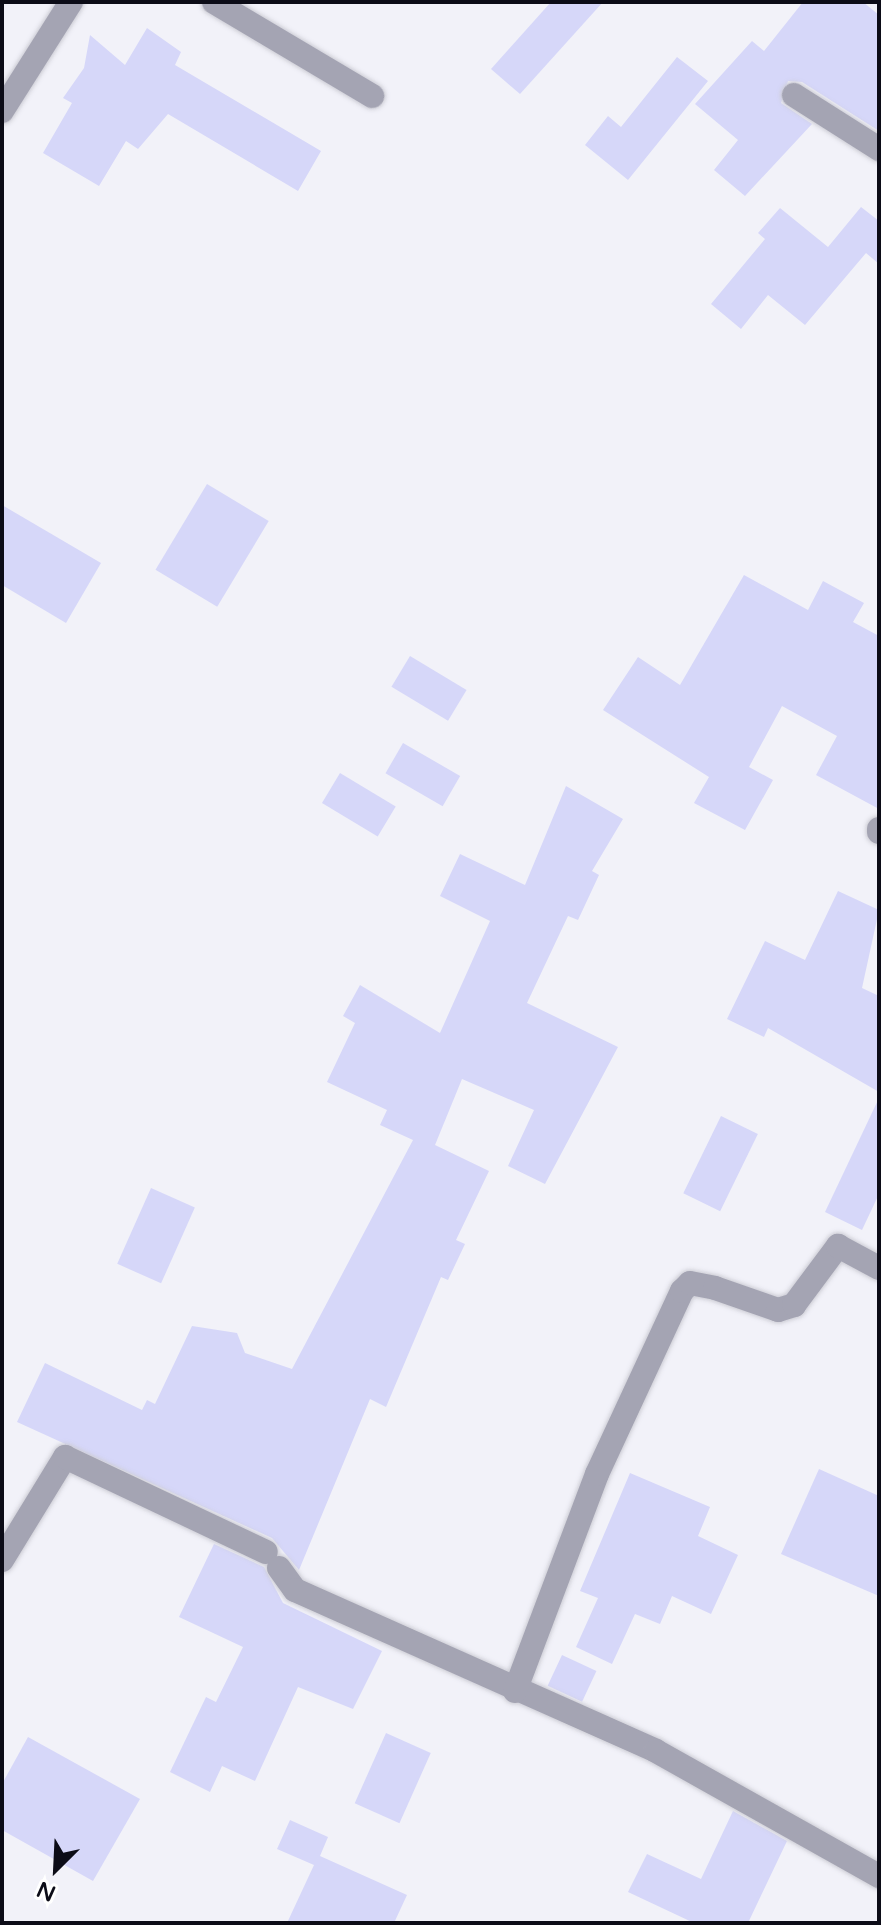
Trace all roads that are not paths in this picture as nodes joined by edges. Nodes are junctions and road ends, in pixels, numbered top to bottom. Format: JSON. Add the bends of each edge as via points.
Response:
{"nodes":[{"id":1,"x":71,"y":2,"type":"edge"},
{"id":2,"x":214,"y":2,"type":"edge"},
{"id":3,"x":794,"y":95,"type":"dead end"},
{"id":4,"x":372,"y":96,"type":"dead end"},
{"id":5,"x":2,"y":111,"type":"edge"},
{"id":6,"x":879,"y":149,"type":"edge"},
{"id":7,"x":879,"y":1268,"type":"edge"},
{"id":8,"x":2,"y":1560,"type":"edge"},
{"id":9,"x":515,"y":1691,"type":"junction"},
{"id":10,"x":879,"y":1876,"type":"edge"}],
"edges":[{"from":1,"to":5,"type":"street"},
{"from":2,"to":4,"type":"street"},
{"from":3,"to":6,"type":"street"},
{"from":7,"to":9,"type":"street","via":[[838,1246],[794,1305],[778,1310],[690,1283],[682,1291],[597,1474]]},
{"from":8,"to":9,"type":"street","via":[[65,1457],[272,1560],[295,1590]]},
{"from":9,"to":10,"type":"street","via":[[656,1751]]}]}
